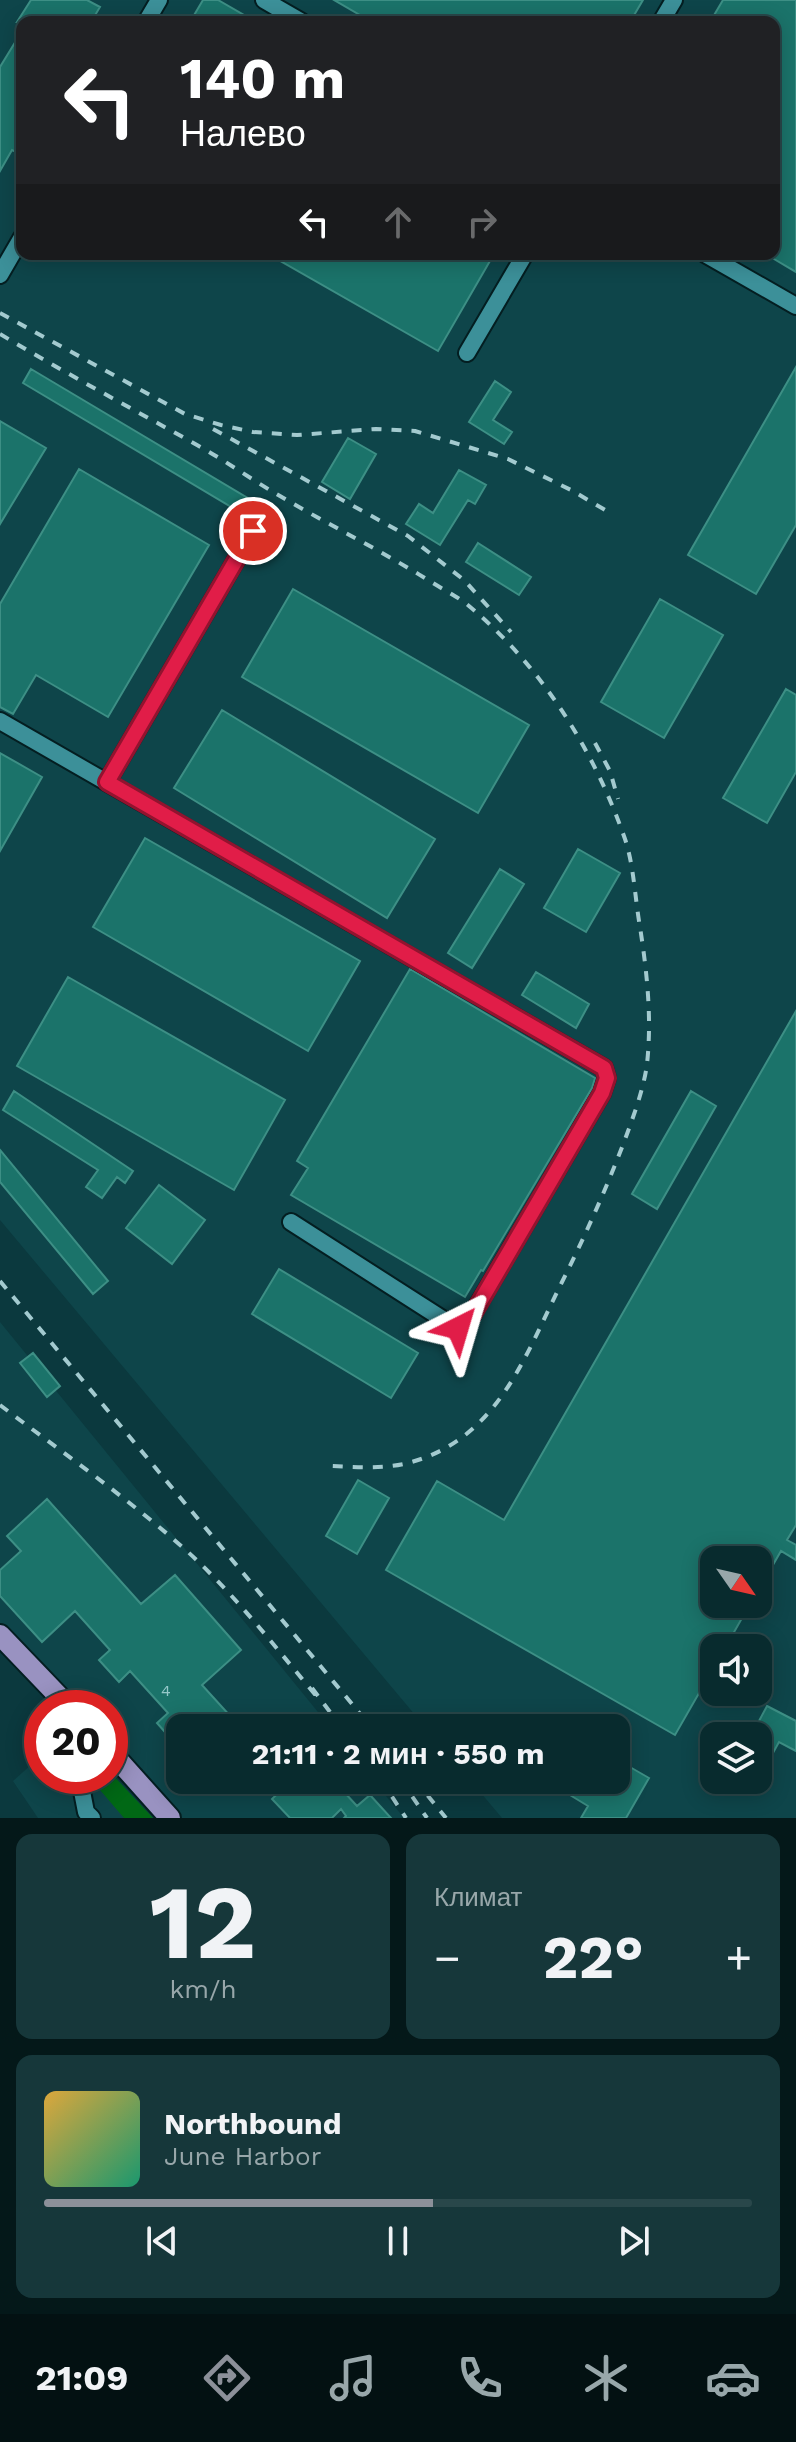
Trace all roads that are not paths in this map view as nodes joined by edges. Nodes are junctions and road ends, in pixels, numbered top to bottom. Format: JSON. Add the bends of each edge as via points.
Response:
{"nodes":[{"id":1,"x":264,"y":0,"type":"edge"},
{"id":2,"x":292,"y":16,"type":"edge"},
{"id":3,"x":16,"y":247,"type":"edge"},
{"id":4,"x":521,"y":260,"type":"edge"},
{"id":5,"x":716,"y":260,"type":"edge"},
{"id":6,"x":0,"y":275,"type":"edge"},
{"id":7,"x":796,"y":306,"type":"edge"},
{"id":8,"x":467,"y":353,"type":"dead end"},
{"id":9,"x":253,"y":531,"type":"dead end"},
{"id":10,"x":0,"y":721,"type":"edge"},
{"id":11,"x":107,"y":782,"type":"junction"},
{"id":12,"x":291,"y":1222,"type":"dead end"},
{"id":13,"x":0,"y":1635,"type":"edge"},
{"id":14,"x":53,"y":1690,"type":"edge"},
{"id":15,"x":128,"y":1771,"type":"edge"},
{"id":16,"x":82,"y":1794,"type":"edge"},
{"id":17,"x":92,"y":1818,"type":"edge"},
{"id":18,"x":170,"y":1818,"type":"edge"}],
"edges":[{"from":1,"to":2,"type":"lane"},
{"from":3,"to":6,"type":"lane"},
{"from":4,"to":8,"type":"lane"},
{"from":5,"to":7,"type":"lane"},
{"from":9,"to":11,"type":"lane"},
{"from":10,"to":11,"type":"lane"},
{"from":11,"to":12,"type":"lane","via":[[604,1068],[602,1093],[465,1327],[444,1320]]},
{"from":13,"to":14,"type":"main road"},
{"from":15,"to":18,"type":"main road"},
{"from":16,"to":17,"type":"lane"}]}
